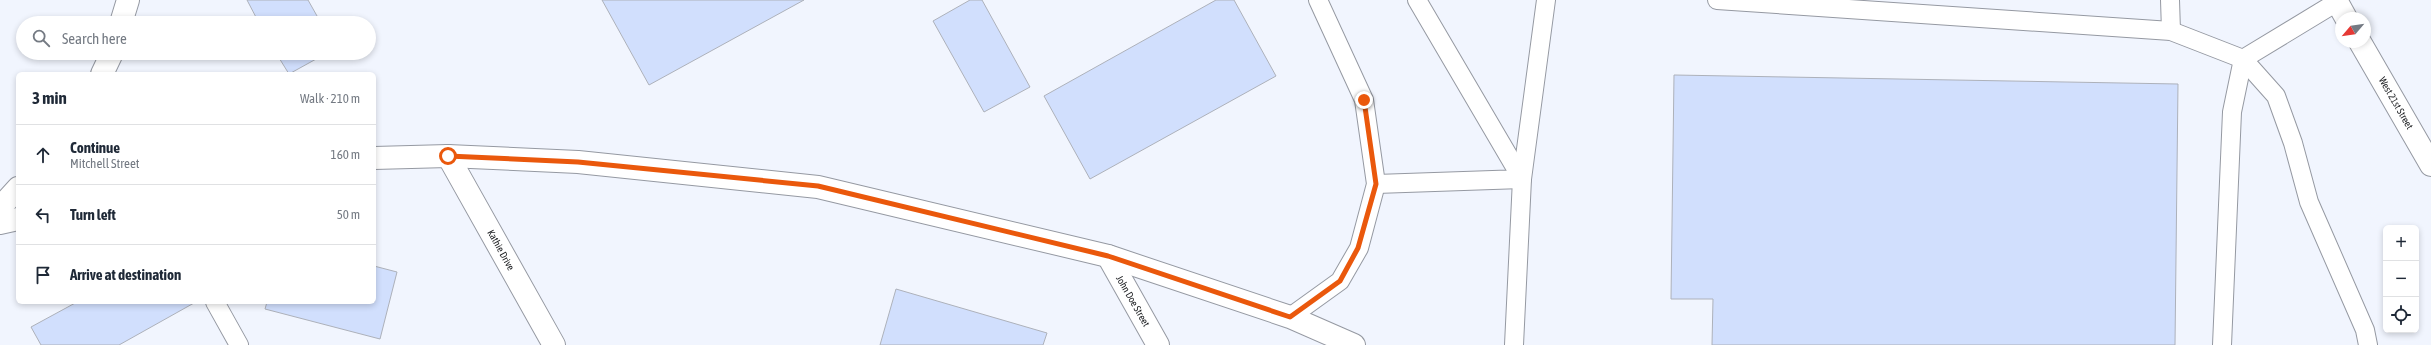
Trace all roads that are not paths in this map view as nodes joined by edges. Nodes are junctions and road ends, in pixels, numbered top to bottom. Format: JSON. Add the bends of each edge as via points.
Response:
{"nodes":[{"id":1,"x":128,"y":0,"type":"edge"},
{"id":2,"x":1318,"y":0,"type":"edge"},
{"id":3,"x":1417,"y":0,"type":"edge"},
{"id":4,"x":1546,"y":0,"type":"edge"},
{"id":5,"x":1717,"y":0,"type":"edge"},
{"id":6,"x":2170,"y":0,"type":"edge"},
{"id":7,"x":2340,"y":7,"type":"edge"},
{"id":8,"x":123,"y":16,"type":"edge"},
{"id":9,"x":2171,"y":31,"type":"junction"},
{"id":10,"x":2363,"y":48,"type":"edge"},
{"id":11,"x":2243,"y":59,"type":"junction"},
{"id":12,"x":448,"y":156,"type":"junction"},
{"id":13,"x":376,"y":158,"type":"edge"},
{"id":14,"x":2431,"y":165,"type":"edge"},
{"id":15,"x":1522,"y":179,"type":"junction"},
{"id":16,"x":1376,"y":184,"type":"junction"},
{"id":17,"x":16,"y":190,"type":"edge"},
{"id":18,"x":0,"y":208,"type":"edge"},
{"id":19,"x":16,"y":219,"type":"edge"},
{"id":20,"x":0,"y":223,"type":"edge"},
{"id":21,"x":1108,"y":256,"type":"junction"},
{"id":22,"x":216,"y":304,"type":"edge"},
{"id":23,"x":1290,"y":317,"type":"junction"},
{"id":24,"x":239,"y":345,"type":"edge"},
{"id":25,"x":554,"y":345,"type":"edge"},
{"id":26,"x":1158,"y":345,"type":"edge"},
{"id":27,"x":1354,"y":345,"type":"edge"},
{"id":28,"x":1514,"y":345,"type":"edge"},
{"id":29,"x":2222,"y":345,"type":"edge"},
{"id":30,"x":2368,"y":345,"type":"edge"}],
"edges":[{"from":1,"to":8,"type":"street"},
{"from":2,"to":16,"type":"lane","via":[[1364,100]]},
{"from":3,"to":15,"type":"lane"},
{"from":4,"to":15,"type":"lane"},
{"from":5,"to":9,"type":"lane"},
{"from":6,"to":9,"type":"lane"},
{"from":7,"to":11,"type":"lane"},
{"from":9,"to":11,"type":"lane"},
{"from":10,"to":14,"type":"street","name":"West 21st Street"},
{"from":11,"to":29,"type":"lane","via":[[2232,112]]},
{"from":11,"to":30,"type":"lane","via":[[2276,96],[2293,143],[2309,202],[2365,330]]},
{"from":12,"to":13,"type":"street"},
{"from":12,"to":21,"type":"street","via":[[578,162],[818,186]]},
{"from":12,"to":25,"type":"street","name":"Kathie Drive"},
{"from":15,"to":16,"type":"lane"},
{"from":15,"to":28,"type":"lane"},
{"from":16,"to":23,"type":"lane","via":[[1358,248],[1340,281]]},
{"from":17,"to":18,"type":"street"},
{"from":19,"to":20,"type":"street"},
{"from":21,"to":23,"type":"street"},
{"from":21,"to":26,"type":"street","name":"John Doe Street"},
{"from":22,"to":24,"type":"lane"},
{"from":23,"to":27,"type":"street"}]}
